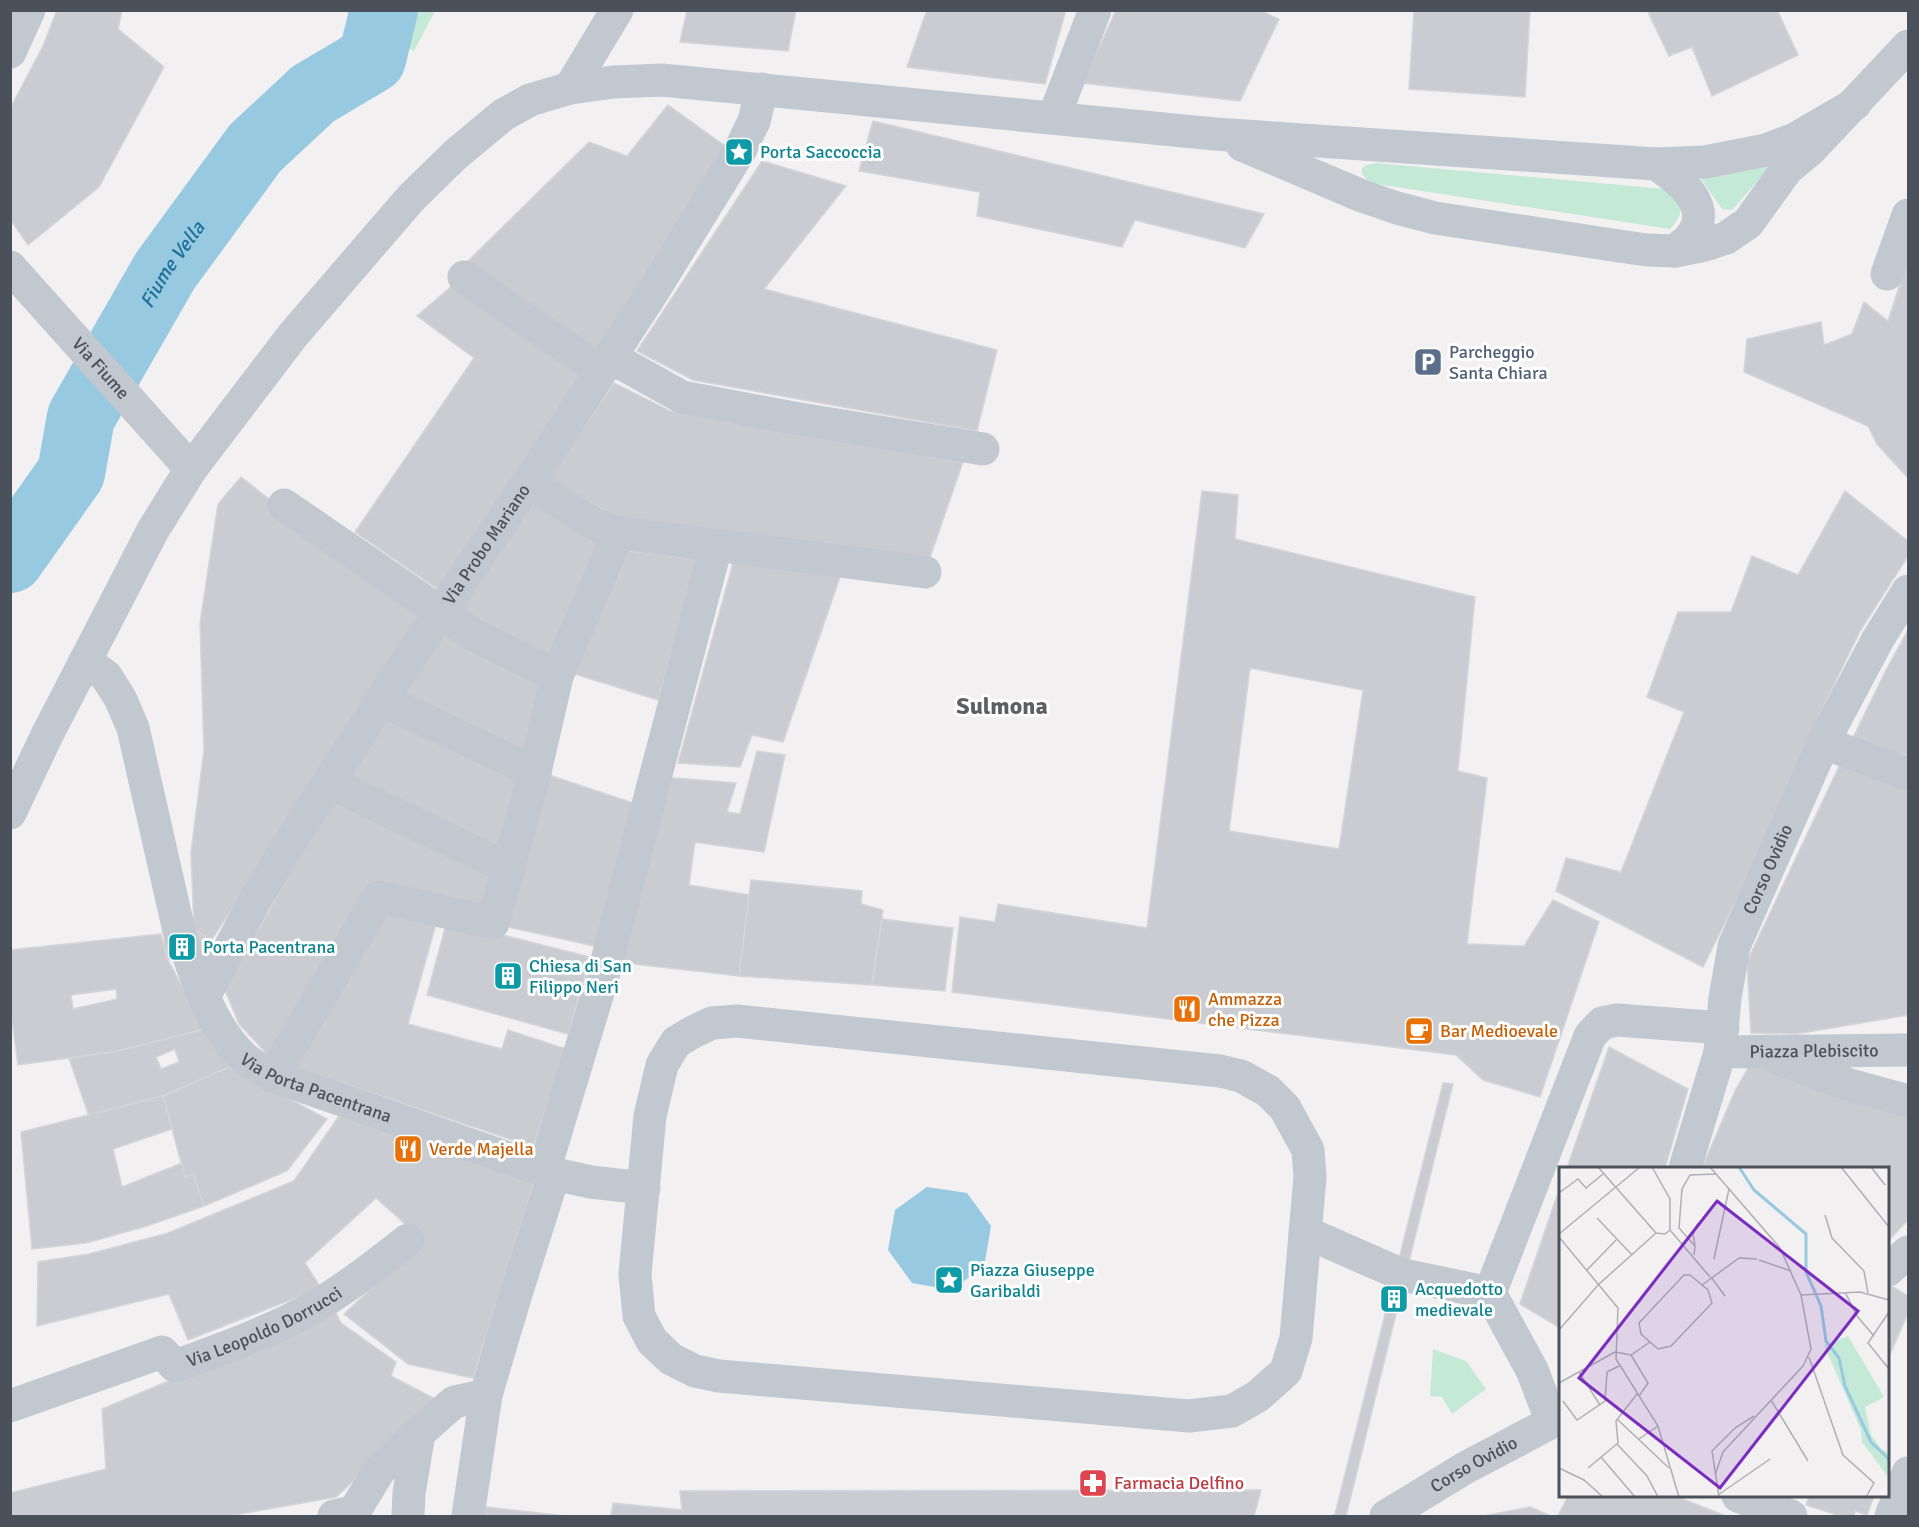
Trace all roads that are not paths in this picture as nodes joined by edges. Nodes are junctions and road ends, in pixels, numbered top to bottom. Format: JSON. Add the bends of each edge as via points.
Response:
{"nodes":[{"id":1,"x":29,"y":10,"type":"edge"},
{"id":2,"x":617,"y":10,"type":"edge"},
{"id":3,"x":1095,"y":10,"type":"edge"},
{"id":4,"x":1908,"y":46,"type":"edge"},
{"id":5,"x":10,"y":52,"type":"edge"},
{"id":6,"x":570,"y":88,"type":"junction"},
{"id":7,"x":762,"y":89,"type":"junction"},
{"id":8,"x":1855,"y":104,"type":"junction"},
{"id":9,"x":1054,"y":117,"type":"junction"},
{"id":10,"x":1215,"y":134,"type":"junction"},
{"id":11,"x":1380,"y":145,"type":"junction"},
{"id":12,"x":1656,"y":164,"type":"junction"},
{"id":13,"x":1334,"y":183,"type":"junction"},
{"id":14,"x":1908,"y":215,"type":"edge"},
{"id":15,"x":1675,"y":251,"type":"junction"},
{"id":16,"x":10,"y":267,"type":"edge"},
{"id":17,"x":1887,"y":274,"type":"dead end"},
{"id":18,"x":464,"y":277,"type":"dead end"},
{"id":19,"x":606,"y":364,"type":"junction"},
{"id":20,"x":982,"y":449,"type":"dead end"},
{"id":21,"x":191,"y":469,"type":"junction"},
{"id":22,"x":528,"y":482,"type":"junction"},
{"id":23,"x":284,"y":506,"type":"dead end"},
{"id":24,"x":619,"y":533,"type":"junction"},
{"id":25,"x":716,"y":546,"type":"junction"},
{"id":26,"x":925,"y":572,"type":"dead end"},
{"id":27,"x":1908,"y":591,"type":"edge"},
{"id":28,"x":440,"y":613,"type":"junction"},
{"id":29,"x":85,"y":661,"type":"junction"},
{"id":30,"x":557,"y":676,"type":"junction"},
{"id":31,"x":382,"y":700,"type":"junction"},
{"id":32,"x":1824,"y":743,"type":"junction"},
{"id":33,"x":535,"y":772,"type":"junction"},
{"id":34,"x":1908,"y":774,"type":"edge"},
{"id":35,"x":329,"y":782,"type":"junction"},
{"id":36,"x":10,"y":813,"type":"edge"},
{"id":37,"x":509,"y":869,"type":"junction"},
{"id":38,"x":204,"y":998,"type":"junction"},
{"id":39,"x":1721,"y":1040,"type":"junction"},
{"id":40,"x":1908,"y":1050,"type":"edge"},
{"id":41,"x":1759,"y":1051,"type":"junction"},
{"id":42,"x":273,"y":1076,"type":"junction"},
{"id":43,"x":1908,"y":1101,"type":"edge"},
{"id":44,"x":1685,"y":1167,"type":"edge"},
{"id":45,"x":549,"y":1173,"type":"junction"},
{"id":46,"x":644,"y":1188,"type":"junction"},
{"id":47,"x":1305,"y":1232,"type":"junction"},
{"id":48,"x":408,"y":1240,"type":"dead end"},
{"id":49,"x":1908,"y":1252,"type":"edge"},
{"id":50,"x":1889,"y":1268,"type":"edge"},
{"id":51,"x":1490,"y":1293,"type":"junction"},
{"id":52,"x":486,"y":1395,"type":"junction"},
{"id":53,"x":10,"y":1406,"type":"edge"},
{"id":54,"x":1558,"y":1420,"type":"edge"},
{"id":55,"x":419,"y":1433,"type":"junction"},
{"id":56,"x":1908,"y":1473,"type":"edge"},
{"id":57,"x":1741,"y":1497,"type":"edge"},
{"id":58,"x":334,"y":1516,"type":"edge"},
{"id":59,"x":408,"y":1516,"type":"edge"},
{"id":60,"x":468,"y":1516,"type":"edge"},
{"id":61,"x":1386,"y":1516,"type":"edge"},
{"id":62,"x":1791,"y":1516,"type":"edge"},
{"id":63,"x":1891,"y":1516,"type":"edge"}],
"edges":[{"from":1,"to":5,"type":"street"},
{"from":2,"to":6,"type":"street"},
{"from":3,"to":9,"type":"street"},
{"from":4,"to":8,"type":"street"},
{"from":6,"to":7,"type":"street","via":[[662,80]]},
{"from":6,"to":21,"type":"street","via":[[530,100],[503,115],[455,154],[411,198],[293,336]]},
{"from":7,"to":9,"type":"street"},
{"from":7,"to":19,"type":"street","name":"Via Probo Mariano","via":[[754,121],[739,152]]},
{"from":8,"to":12,"type":"street","via":[[1795,140],[1766,150],[1706,162]]},
{"from":8,"to":15,"type":"street","via":[[1787,169],[1748,223],[1726,237]]},
{"from":9,"to":10,"type":"street"},
{"from":10,"to":11,"type":"street"},
{"from":10,"to":13,"type":"street"},
{"from":11,"to":12,"type":"street"},
{"from":11,"to":13,"type":"street","via":[[1347,160]]},
{"from":12,"to":15,"type":"street","via":[[1686,187],[1698,212],[1691,238]]},
{"from":13,"to":15,"type":"street","via":[[1362,196],[1434,218],[1628,248]]},
{"from":14,"to":17,"type":"street"},
{"from":16,"to":21,"type":"street","name":"Via Fiume"},
{"from":18,"to":19,"type":"street"},
{"from":19,"to":20,"type":"street","via":[[682,397]]},
{"from":19,"to":22,"type":"street","name":"Via Probo Mariano"},
{"from":21,"to":29,"type":"street","via":[[153,531]]},
{"from":22,"to":24,"type":"street","via":[[592,523]]},
{"from":22,"to":28,"type":"street","name":"Via Probo Mariano"},
{"from":23,"to":28,"type":"street"},
{"from":24,"to":25,"type":"street"},
{"from":24,"to":30,"type":"street"},
{"from":25,"to":26,"type":"street"},
{"from":25,"to":45,"type":"street"},
{"from":27,"to":32,"type":"street","name":"Corso Ovidio","via":[[1878,639]]},
{"from":28,"to":30,"type":"street","via":[[472,634]]},
{"from":28,"to":31,"type":"street","name":"Via Probo Mariano"},
{"from":29,"to":36,"type":"street"},
{"from":29,"to":38,"type":"street","name":"Via Porta Pacentrana","via":[[106,676],[133,728],[184,943]]},
{"from":30,"to":33,"type":"street"},
{"from":31,"to":33,"type":"street"},
{"from":31,"to":35,"type":"street","name":"Via Probo Mariano"},
{"from":32,"to":34,"type":"street"},
{"from":32,"to":39,"type":"street","name":"Corso Ovidio","via":[[1734,946]]},
{"from":33,"to":37,"type":"street"},
{"from":35,"to":37,"type":"street"},
{"from":35,"to":38,"type":"street","name":"Via Probo Mariano","via":[[254,902]]},
{"from":37,"to":42,"type":"street","via":[[493,923],[379,897]]},
{"from":38,"to":42,"type":"street","name":"Via Porta Pacentrana","via":[[222,1031],[242,1056]]},
{"from":39,"to":41,"type":"street","name":"Piazza Plebiscito"},
{"from":39,"to":44,"type":"street","name":"Corso Ovidio"},
{"from":39,"to":51,"type":"street","name":"Piazza Plebiscito","via":[[1617,1020],[1602,1023],[1590,1036]]},
{"from":40,"to":41,"type":"street","name":"Piazza Plebiscito"},
{"from":41,"to":43,"type":"street","via":[[1853,1086]]},
{"from":42,"to":45,"type":"street","name":"Via Porta Pacentrana"},
{"from":45,"to":46,"type":"street","name":"Via Porta Pacentrana"},
{"from":45,"to":52,"type":"street"},
{"from":46,"to":47,"type":"street","via":[[650,1116],[662,1065],[676,1042],[693,1032],[712,1023],[737,1021],[1241,1076],[1268,1091],[1285,1108],[1308,1150]]},
{"from":46,"to":47,"type":"street","via":[[635,1275],[639,1316],[652,1341],[671,1359],[695,1371],[1189,1416],[1232,1411],[1258,1396],[1286,1371],[1296,1338]]},
{"from":47,"to":51,"type":"street","via":[[1403,1275]]},
{"from":48,"to":53,"type":"street","name":"Via Leopoldo Dorrucci","via":[[313,1308],[233,1345],[175,1366],[162,1352]]},
{"from":49,"to":50,"type":"street"},
{"from":51,"to":54,"type":"street"},
{"from":52,"to":55,"type":"street","via":[[454,1402]]},
{"from":52,"to":60,"type":"street"},
{"from":54,"to":61,"type":"street","name":"Corso Ovidio","via":[[1465,1468]]},
{"from":55,"to":58,"type":"street","via":[[379,1471],[354,1512]]},
{"from":55,"to":59,"type":"street"},
{"from":56,"to":63,"type":"street"},
{"from":57,"to":62,"type":"street"}]}
